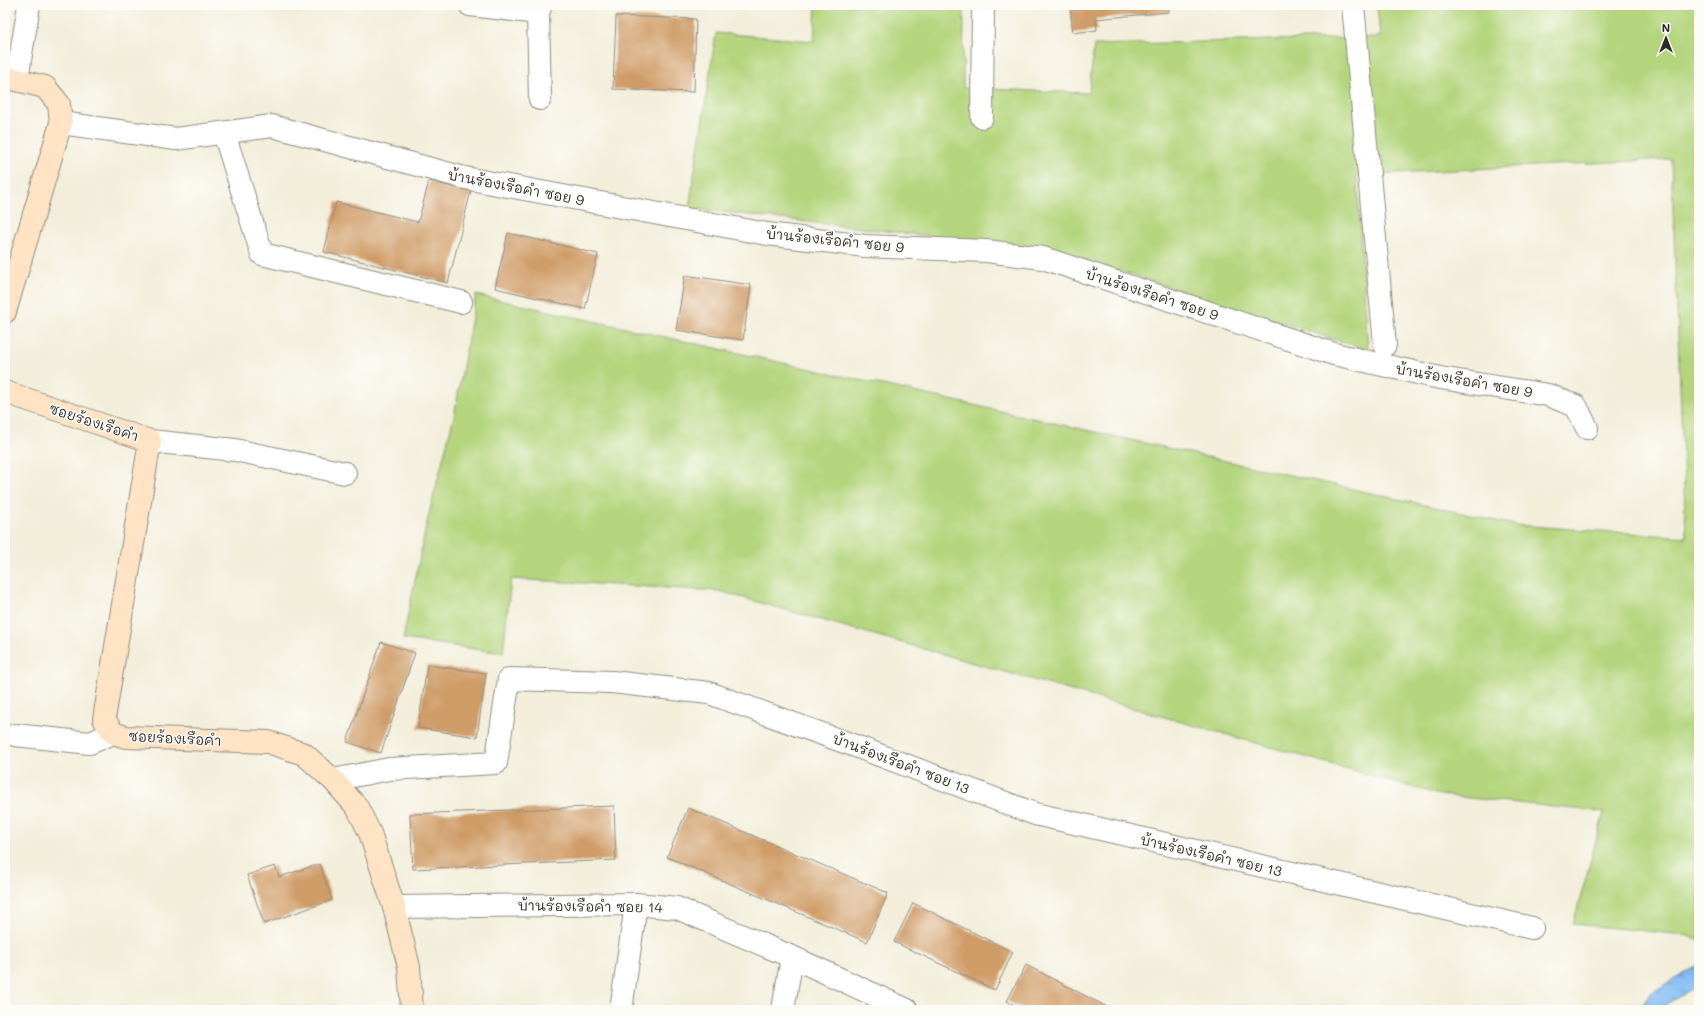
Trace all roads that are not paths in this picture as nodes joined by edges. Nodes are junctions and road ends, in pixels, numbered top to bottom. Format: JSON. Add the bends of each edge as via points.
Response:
{"nodes":[{"id":1,"x":29,"y":5,"type":"edge"},
{"id":2,"x":470,"y":5,"type":"edge"},
{"id":3,"x":983,"y":5,"type":"edge"},
{"id":4,"x":1353,"y":5,"type":"edge"},
{"id":5,"x":540,"y":9,"type":"edge"},
{"id":6,"x":11,"y":78,"type":"edge"},
{"id":7,"x":540,"y":99,"type":"dead end"},
{"id":8,"x":60,"y":113,"type":"junction"},
{"id":9,"x":982,"y":117,"type":"dead end"},
{"id":10,"x":224,"y":133,"type":"junction"},
{"id":11,"x":462,"y":302,"type":"dead end"},
{"id":12,"x":5,"y":312,"type":"edge"},
{"id":13,"x":1385,"y":345,"type":"dead end"},
{"id":14,"x":5,"y":392,"type":"edge"},
{"id":15,"x":1587,"y":428,"type":"dead end"},
{"id":16,"x":150,"y":440,"type":"junction"},
{"id":17,"x":345,"y":473,"type":"dead end"},
{"id":18,"x":113,"y":733,"type":"junction"},
{"id":19,"x":15,"y":735,"type":"dead end"},
{"id":20,"x":333,"y":780,"type":"junction"},
{"id":21,"x":636,"y":904,"type":"junction"},
{"id":22,"x":394,"y":907,"type":"junction"},
{"id":23,"x":1532,"y":928,"type":"dead end"},
{"id":24,"x":792,"y":956,"type":"junction"},
{"id":25,"x":412,"y":1010,"type":"edge"},
{"id":26,"x":622,"y":1010,"type":"edge"},
{"id":27,"x":783,"y":1010,"type":"edge"},
{"id":28,"x":907,"y":1010,"type":"edge"}],
"edges":[{"from":1,"to":6,"type":"street"},
{"from":2,"to":5,"type":"street"},
{"from":3,"to":9,"type":"street"},
{"from":4,"to":13,"type":"street"},
{"from":5,"to":7,"type":"street"},
{"from":6,"to":8,"type":"street","via":[[45,87]]},
{"from":8,"to":10,"type":"street","name":"บ้านร้องเรือคำ ซอย 9","via":[[176,139]]},
{"from":8,"to":12,"type":"street"},
{"from":10,"to":11,"type":"street","via":[[262,254]]},
{"from":10,"to":15,"type":"street","name":"บ้านร้องเรือคำ ซอย 9","via":[[272,126],[464,178],[767,234],[865,246],[986,251],[1043,258],[1334,354],[1440,378],[1548,395],[1576,406]]},
{"from":14,"to":16,"type":"street","name":"ซอยร้องเรือคำ"},
{"from":16,"to":17,"type":"street","via":[[235,450]]},
{"from":16,"to":18,"type":"street","name":"ซอยร้องเรือคำ","via":[[104,719]]},
{"from":18,"to":19,"type":"street","via":[[90,742]]},
{"from":18,"to":20,"type":"street","name":"ซอยร้องเรือคำ","via":[[126,737],[268,742],[304,754]]},
{"from":20,"to":22,"type":"street","name":"ซอยร้องเรือคำ","via":[[357,807],[370,833]]},
{"from":20,"to":23,"type":"street","name":"บ้านร้องเรือคำ ซอย 13","via":[[389,769],[496,763],[509,679],[612,682],[709,693],[1035,814]]},
{"from":21,"to":22,"type":"street","name":"บ้านร้องเรือคำ ซอย 14"},
{"from":21,"to":24,"type":"street","name":"บ้านร้องเรือคำ ซอย 14","via":[[677,908]]},
{"from":21,"to":26,"type":"street"},
{"from":22,"to":25,"type":"street","name":"ซอยร้องเรือคำ","via":[[409,967]]},
{"from":24,"to":27,"type":"street"},
{"from":24,"to":28,"type":"street","name":"บ้านร้องเรือคำ ซอย 14"}]}
